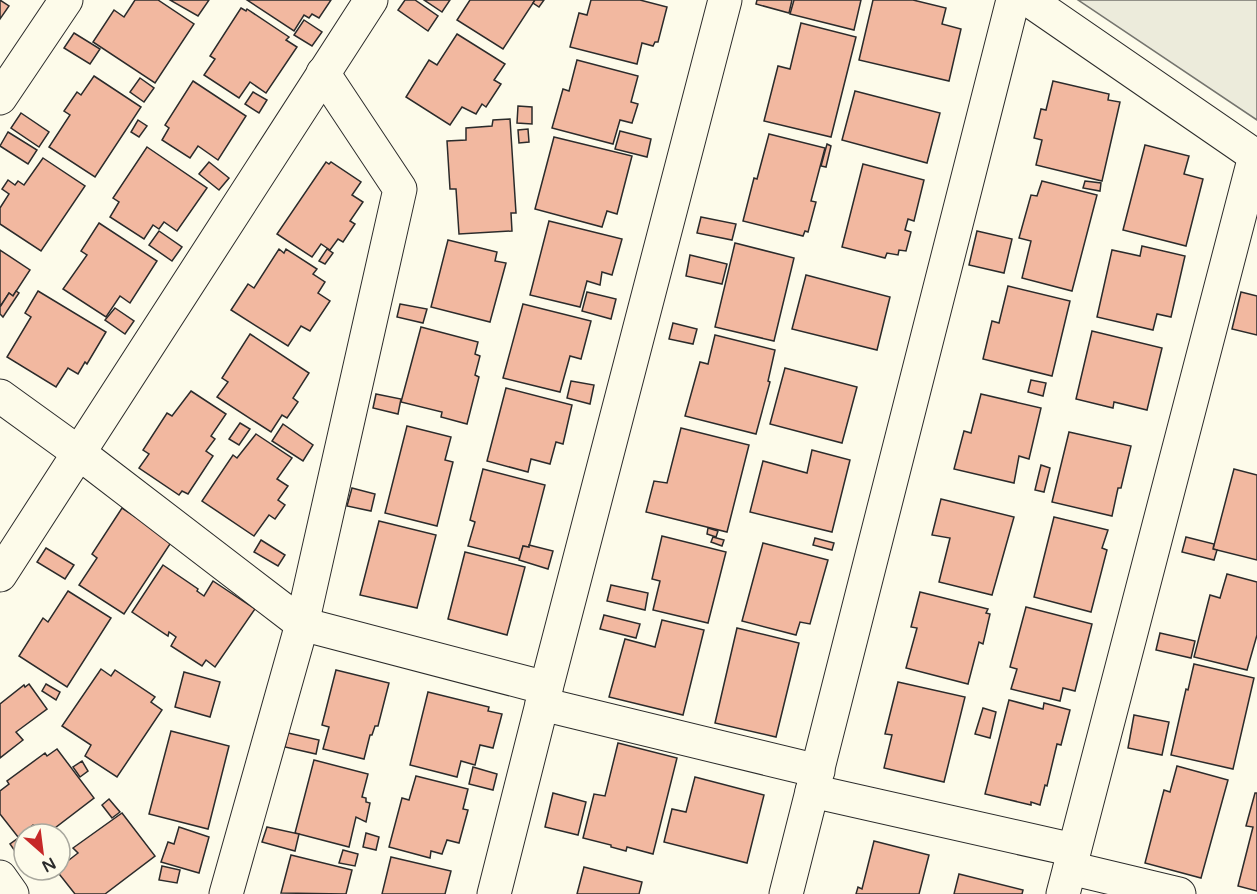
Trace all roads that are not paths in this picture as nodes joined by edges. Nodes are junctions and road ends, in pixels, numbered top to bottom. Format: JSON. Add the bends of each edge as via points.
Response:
{"nodes":[{"id":1,"x":66,"y":0,"type":"edge"},
{"id":2,"x":372,"y":0,"type":"edge"},
{"id":3,"x":725,"y":0,"type":"edge"},
{"id":4,"x":1013,"y":0,"type":"edge"},
{"id":5,"x":1029,"y":0,"type":"edge"},
{"id":6,"x":323,"y":73,"type":"junction"},
{"id":7,"x":0,"y":98,"type":"edge"},
{"id":8,"x":1256,"y":157,"type":"edge"},
{"id":9,"x":0,"y":396,"type":"edge"},
{"id":10,"x":79,"y":453,"type":"junction"},
{"id":11,"x":0,"y":575,"type":"edge"},
{"id":12,"x":302,"y":624,"type":"junction"},
{"id":13,"x":544,"y":696,"type":"junction"},
{"id":14,"x":815,"y":781,"type":"junction"},
{"id":15,"x":1069,"y":871,"type":"edge"},
{"id":16,"x":0,"y":878,"type":"edge"},
{"id":17,"x":12,"y":894,"type":"edge"},
{"id":18,"x":226,"y":894,"type":"edge"},
{"id":19,"x":494,"y":894,"type":"edge"},
{"id":20,"x":786,"y":894,"type":"edge"},
{"id":21,"x":1179,"y":894,"type":"edge"}],
"edges":[{"from":1,"to":7,"type":"street"},
{"from":2,"to":6,"type":"street"},
{"from":3,"to":13,"type":"street"},
{"from":4,"to":14,"type":"street"},
{"from":5,"to":8,"type":"street"},
{"from":6,"to":10,"type":"street"},
{"from":6,"to":12,"type":"street","via":[[400,189]]},
{"from":8,"to":15,"type":"street"},
{"from":9,"to":10,"type":"street"},
{"from":10,"to":11,"type":"street"},
{"from":10,"to":12,"type":"street"},
{"from":12,"to":13,"type":"street"},
{"from":12,"to":18,"type":"street"},
{"from":13,"to":14,"type":"street"},
{"from":13,"to":19,"type":"street"},
{"from":14,"to":15,"type":"street"},
{"from":14,"to":20,"type":"street"},
{"from":15,"to":21,"type":"street"},
{"from":16,"to":17,"type":"street"}]}
